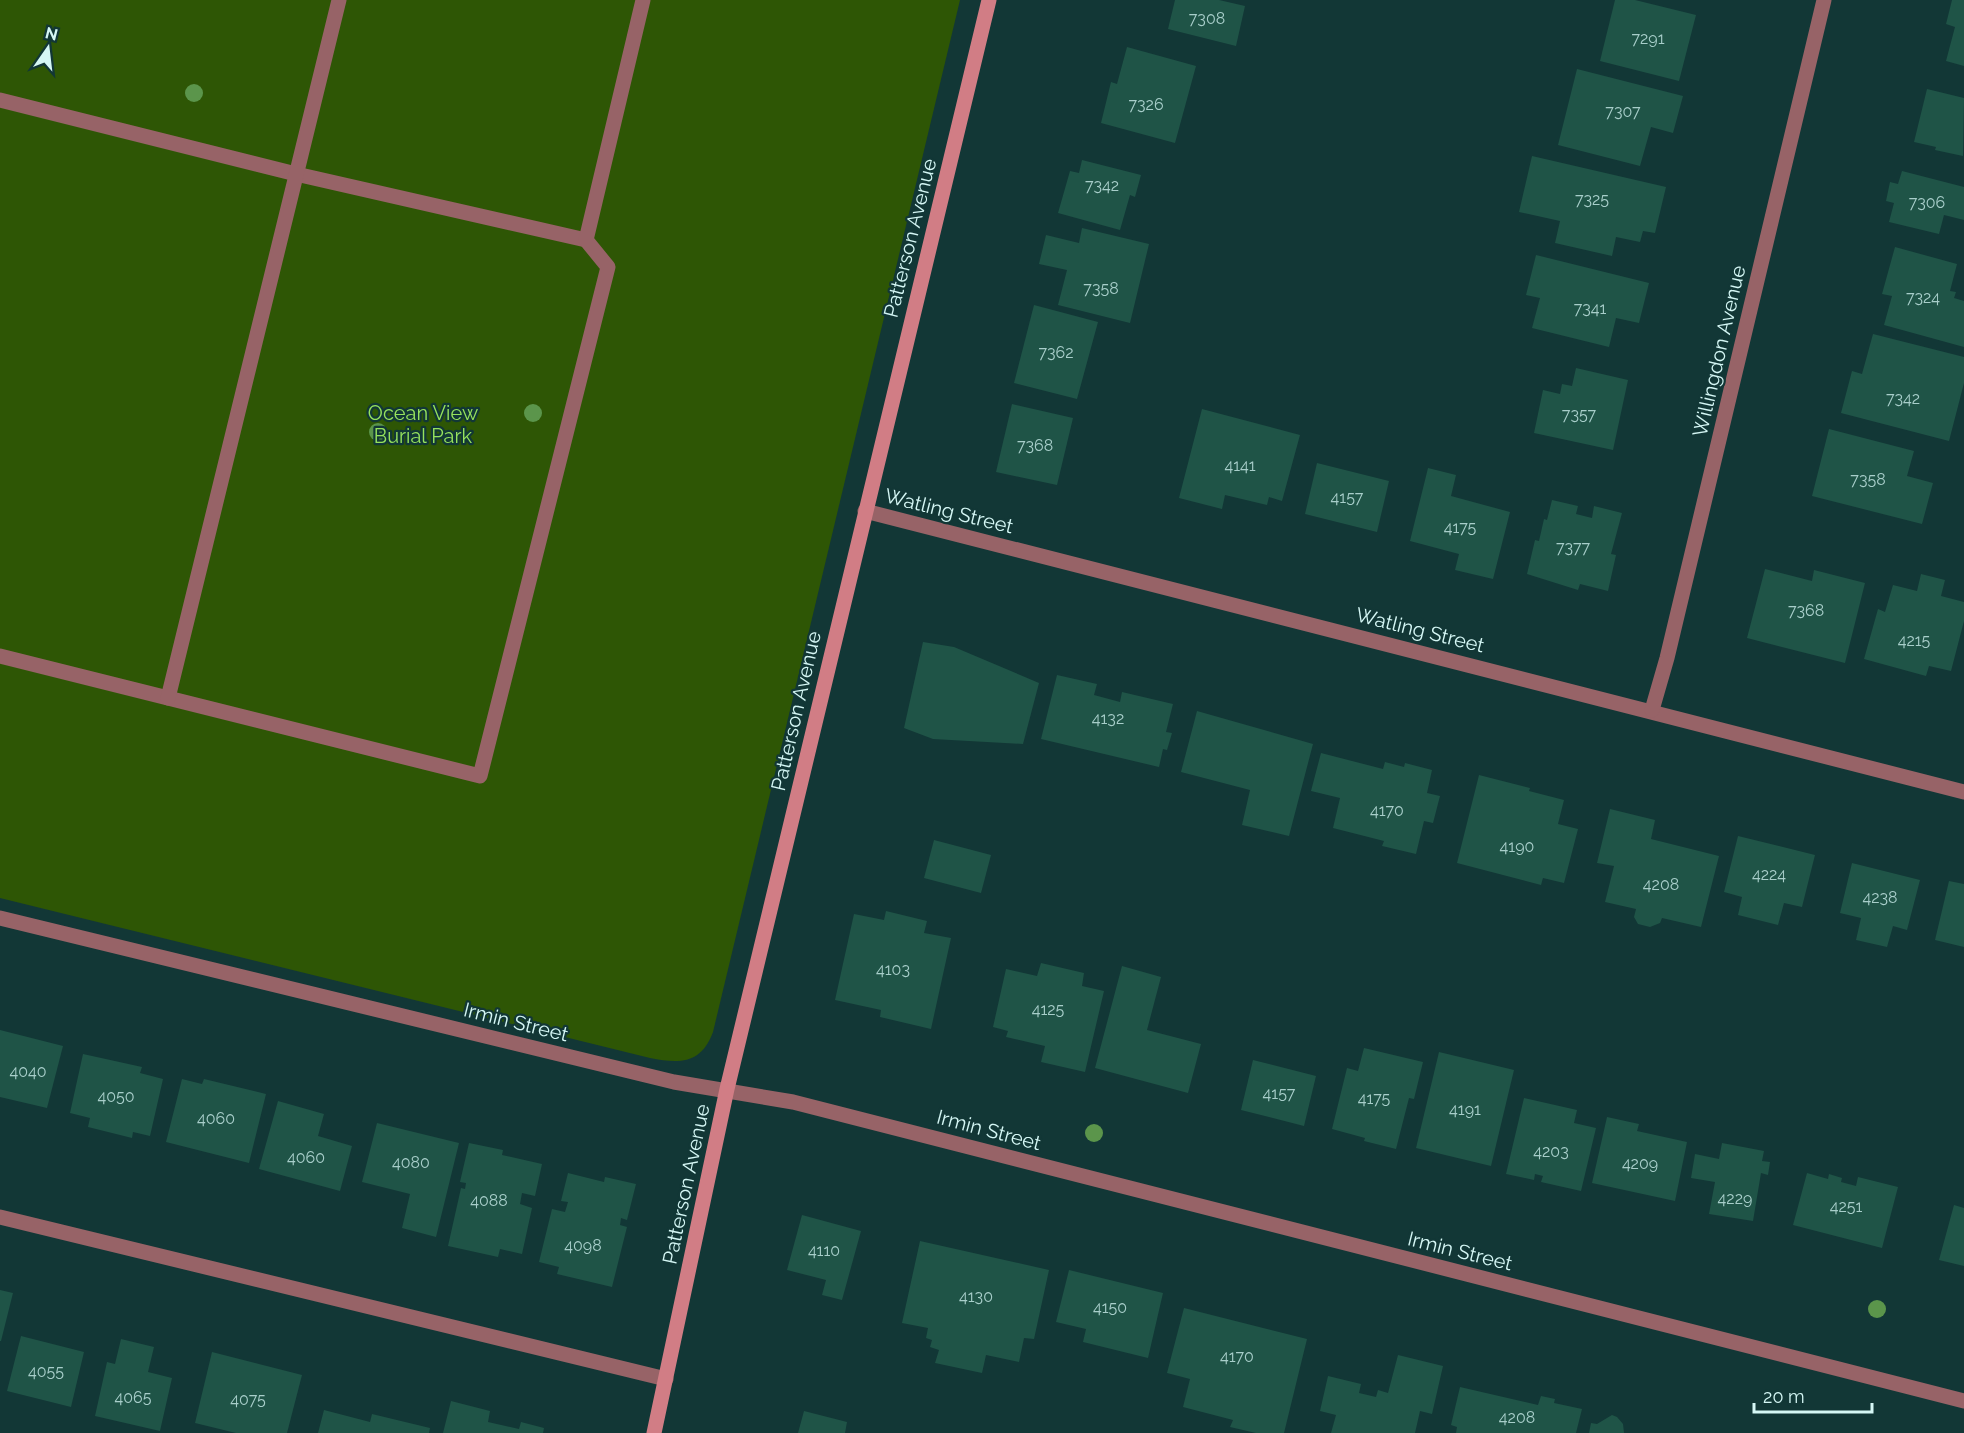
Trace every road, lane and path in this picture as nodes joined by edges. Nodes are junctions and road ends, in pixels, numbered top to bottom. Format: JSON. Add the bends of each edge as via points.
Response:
{"nodes":[{"id":1,"x":339,"y":0,"type":"edge"},
{"id":2,"x":643,"y":0,"type":"edge"},
{"id":3,"x":989,"y":0,"type":"edge"},
{"id":4,"x":1824,"y":0,"type":"edge"},
{"id":5,"x":0,"y":100,"type":"edge"},
{"id":6,"x":296,"y":174,"type":"junction"},
{"id":7,"x":586,"y":240,"type":"junction"},
{"id":8,"x":865,"y":511,"type":"junction"},
{"id":9,"x":0,"y":656,"type":"edge"},
{"id":10,"x":168,"y":698,"type":"junction"},
{"id":11,"x":1652,"y":710,"type":"junction"},
{"id":12,"x":1964,"y":792,"type":"edge"},
{"id":13,"x":0,"y":918,"type":"edge"},
{"id":14,"x":727,"y":1089,"type":"junction"},
{"id":15,"x":0,"y":1217,"type":"edge"},
{"id":16,"x":666,"y":1379,"type":"junction"},
{"id":17,"x":1964,"y":1401,"type":"edge"},
{"id":18,"x":654,"y":1433,"type":"edge"}],
"edges":[{"from":1,"to":6,"type":"street"},
{"from":2,"to":7,"type":"street"},
{"from":3,"to":8,"type":"street","name":"Patterson Avenue"},
{"from":4,"to":11,"type":"street","name":"Willingdon Avenue"},
{"from":5,"to":6,"type":"street"},
{"from":6,"to":7,"type":"street"},
{"from":6,"to":10,"type":"street"},
{"from":7,"to":10,"type":"street","via":[[608,267],[480,776]]},
{"from":8,"to":11,"type":"street","name":"Watling Street"},
{"from":8,"to":14,"type":"street","name":"Patterson Avenue"},
{"from":9,"to":10,"type":"street"},
{"from":11,"to":12,"type":"street","name":"Watling Street"},
{"from":13,"to":14,"type":"street","name":"Irmin Street","via":[[662,1079]]},
{"from":14,"to":16,"type":"street","name":"Patterson Avenue"},
{"from":14,"to":17,"type":"street","name":"Irmin Street","via":[[917,1133]]},
{"from":15,"to":16,"type":"street"},
{"from":16,"to":18,"type":"street","name":"Patterson Avenue"}]}
